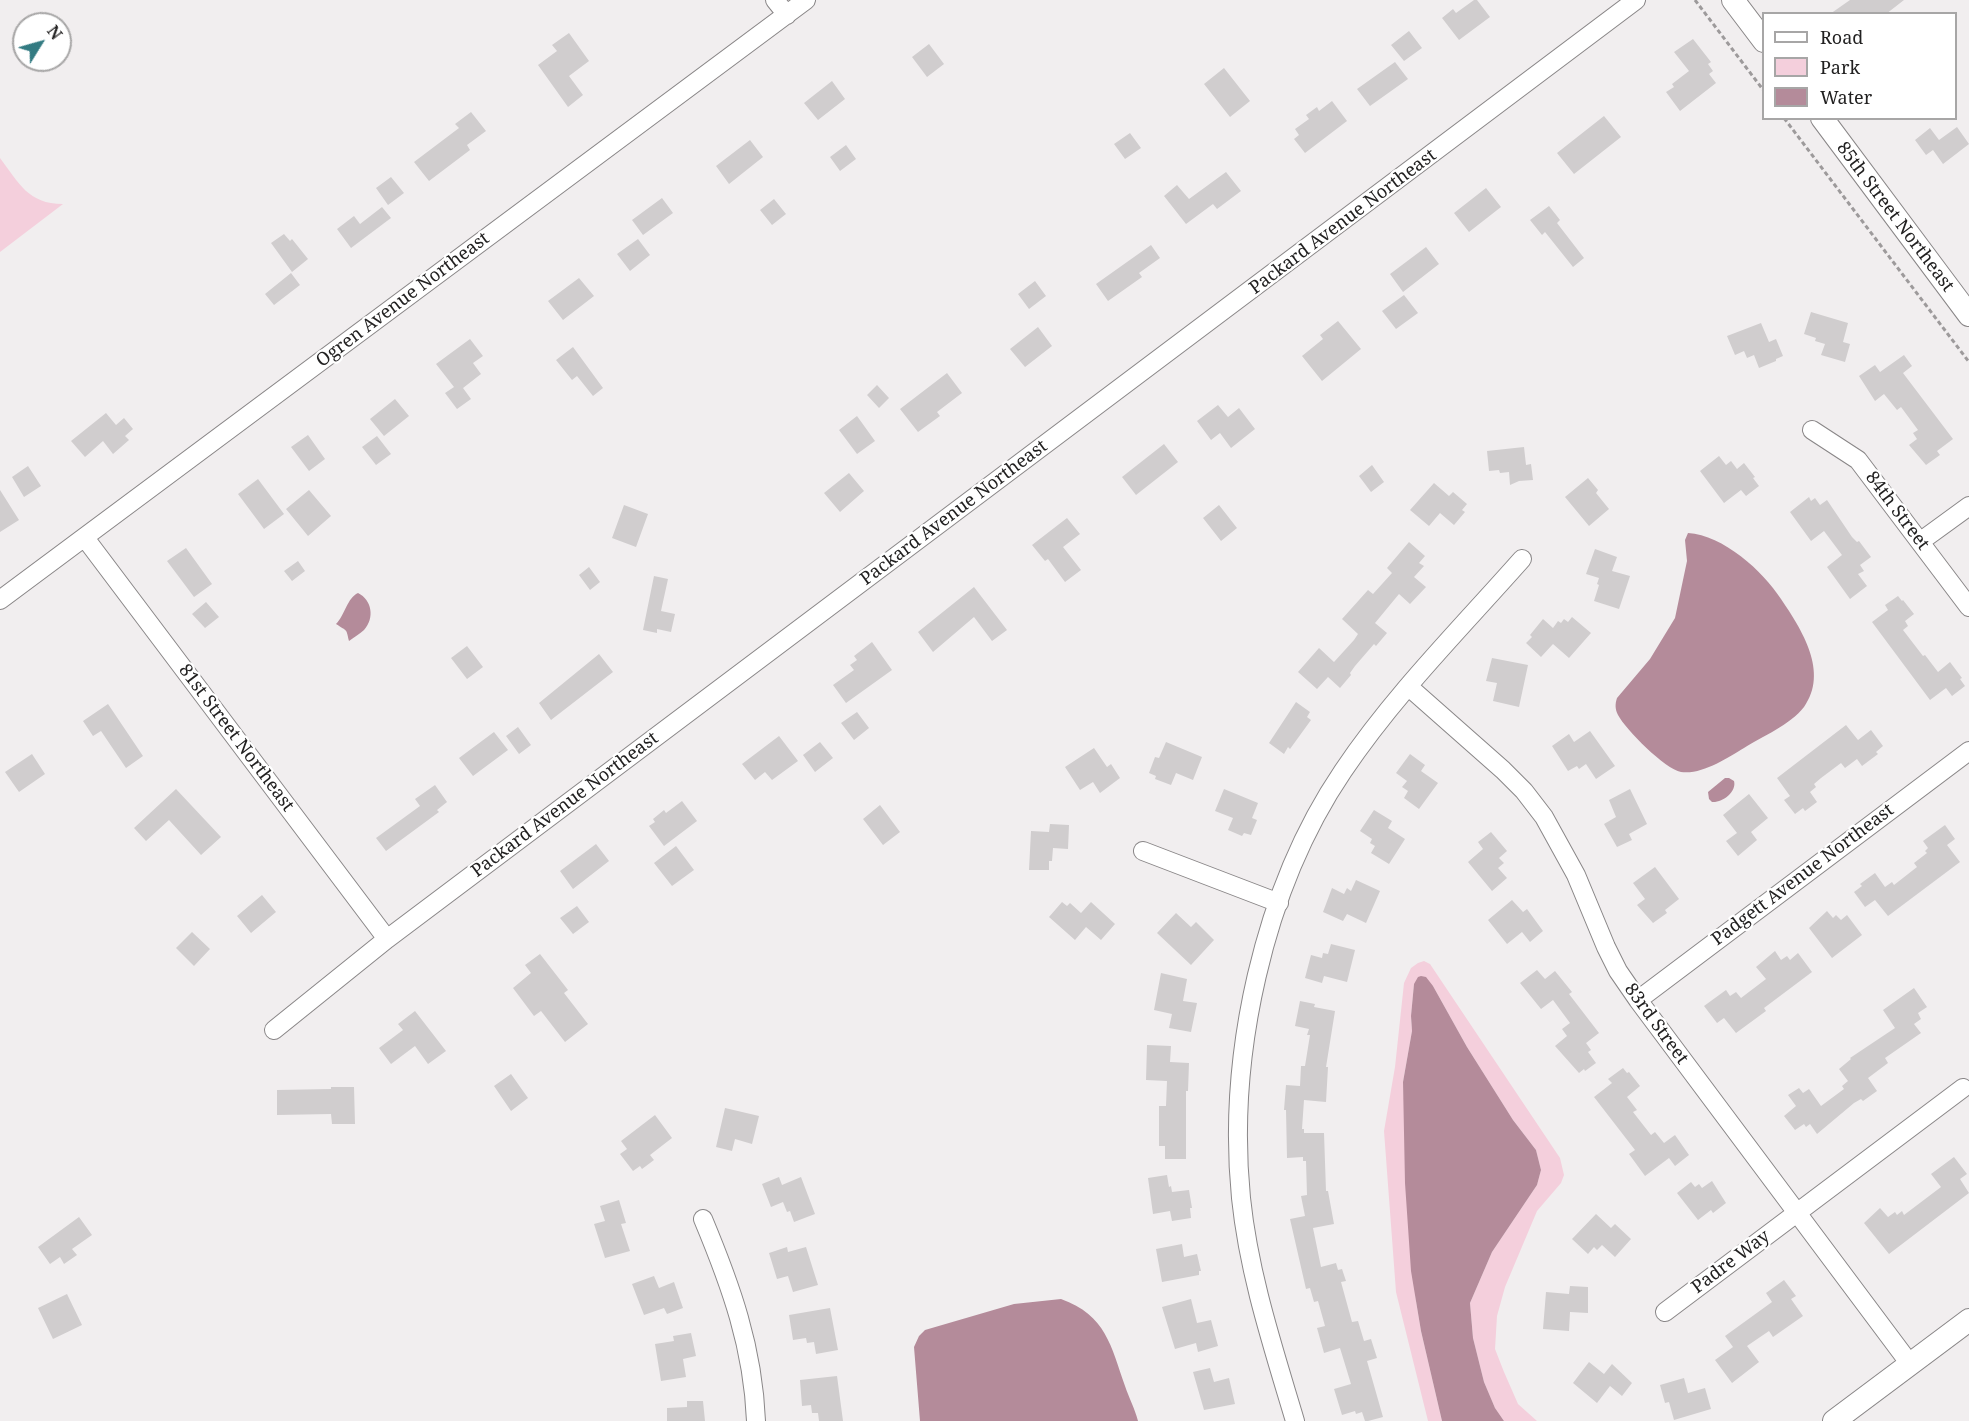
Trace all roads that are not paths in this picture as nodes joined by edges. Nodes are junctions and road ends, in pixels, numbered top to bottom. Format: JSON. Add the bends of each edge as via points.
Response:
{"nodes":[{"id":1,"x":775,"y":0,"type":"edge"},
{"id":2,"x":806,"y":0,"type":"edge"},
{"id":3,"x":1636,"y":0,"type":"edge"},
{"id":4,"x":1733,"y":0,"type":"edge"},
{"id":5,"x":787,"y":15,"type":"junction"},
{"id":6,"x":1762,"y":38,"type":"edge"},
{"id":7,"x":1823,"y":120,"type":"edge"},
{"id":8,"x":1969,"y":315,"type":"edge"},
{"id":9,"x":1812,"y":430,"type":"dead end"},
{"id":10,"x":1969,"y":506,"type":"edge"},
{"id":11,"x":85,"y":538,"type":"junction"},
{"id":12,"x":1921,"y":541,"type":"junction"},
{"id":13,"x":1522,"y":559,"type":"dead end"},
{"id":14,"x":0,"y":600,"type":"edge"},
{"id":15,"x":1969,"y":607,"type":"edge"},
{"id":16,"x":1409,"y":687,"type":"junction"},
{"id":17,"x":1969,"y":751,"type":"edge"},
{"id":18,"x":1143,"y":851,"type":"dead end"},
{"id":19,"x":1279,"y":903,"type":"junction"},
{"id":20,"x":387,"y":939,"type":"junction"},
{"id":21,"x":1638,"y":1000,"type":"junction"},
{"id":22,"x":274,"y":1030,"type":"dead end"},
{"id":23,"x":1963,"y":1088,"type":"dead end"},
{"id":24,"x":1797,"y":1213,"type":"junction"},
{"id":25,"x":703,"y":1219,"type":"dead end"},
{"id":26,"x":1665,"y":1312,"type":"dead end"},
{"id":27,"x":1969,"y":1320,"type":"edge"},
{"id":28,"x":1910,"y":1364,"type":"junction"},
{"id":29,"x":756,"y":1421,"type":"edge"},
{"id":30,"x":1295,"y":1421,"type":"edge"},
{"id":31,"x":1834,"y":1421,"type":"edge"}],
"edges":[{"from":1,"to":5,"type":"street"},
{"from":2,"to":5,"type":"street","name":"Ogren Avenue Northeast"},
{"from":3,"to":20,"type":"street","name":"Packard Avenue Northeast"},
{"from":4,"to":6,"type":"street"},
{"from":5,"to":11,"type":"street","name":"Ogren Avenue Northeast"},
{"from":7,"to":8,"type":"street","name":"85th Street Northeast"},
{"from":9,"to":12,"type":"street","name":"84th Street","via":[[1858,460]]},
{"from":10,"to":12,"type":"street"},
{"from":11,"to":14,"type":"street","name":"Ogren Avenue Northeast"},
{"from":11,"to":20,"type":"street","name":"81st Street Northeast"},
{"from":12,"to":15,"type":"street","name":"84th Street"},
{"from":13,"to":16,"type":"street"},
{"from":16,"to":19,"type":"street","via":[[1342,773],[1297,856]]},
{"from":16,"to":21,"type":"street","name":"83rd Street","via":[[1503,770],[1545,817],[1576,874],[1618,971]]},
{"from":17,"to":21,"type":"street","name":"Padgett Avenue Northeast"},
{"from":18,"to":19,"type":"street"},
{"from":19,"to":30,"type":"street","via":[[1263,951],[1247,1023],[1238,1147],[1241,1199],[1255,1282]]},
{"from":20,"to":22,"type":"street","name":"Packard Avenue Northeast"},
{"from":21,"to":24,"type":"street","name":"83rd Street"},
{"from":23,"to":24,"type":"street","name":"Padre Way"},
{"from":24,"to":26,"type":"street","name":"Padre Way"},
{"from":24,"to":28,"type":"street","name":"83rd Street"},
{"from":25,"to":29,"type":"street","via":[[744,1331]]},
{"from":27,"to":28,"type":"street"},
{"from":28,"to":31,"type":"street"}]}
